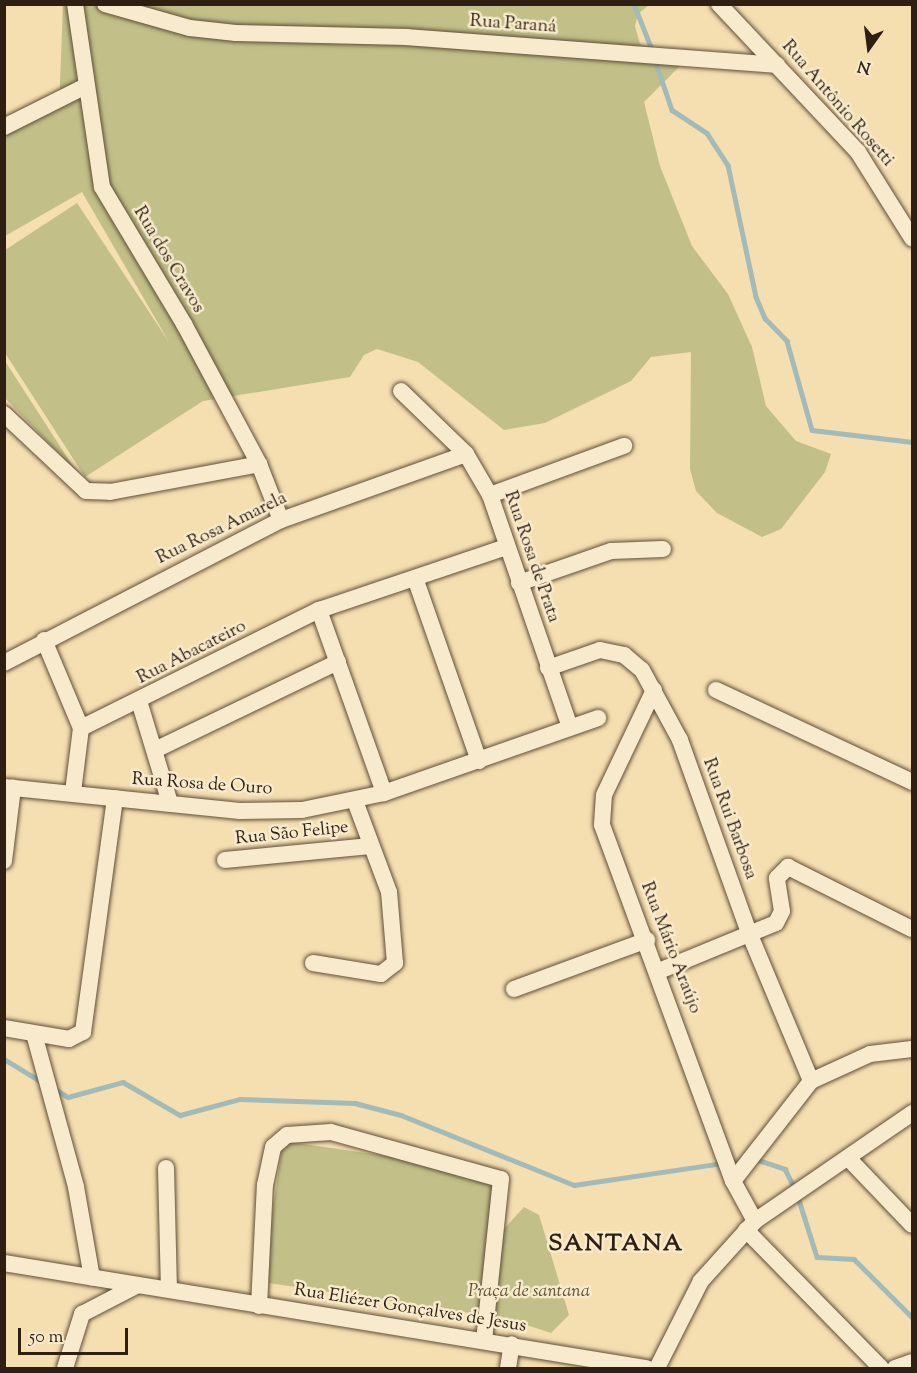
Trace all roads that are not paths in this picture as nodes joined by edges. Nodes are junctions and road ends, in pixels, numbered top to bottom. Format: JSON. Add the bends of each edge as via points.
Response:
{"nodes":[{"id":1,"x":75,"y":4,"type":"edge"},
{"id":2,"x":105,"y":4,"type":"edge"},
{"id":3,"x":719,"y":4,"type":"edge"},
{"id":4,"x":777,"y":65,"type":"junction"},
{"id":5,"x":84,"y":87,"type":"junction"},
{"id":6,"x":4,"y":127,"type":"edge"},
{"id":7,"x":912,"y":238,"type":"edge"},
{"id":8,"x":400,"y":392,"type":"dead end"},
{"id":9,"x":4,"y":414,"type":"edge"},
{"id":10,"x":624,"y":446,"type":"dead end"},
{"id":11,"x":466,"y":454,"type":"junction"},
{"id":12,"x":259,"y":464,"type":"junction"},
{"id":13,"x":490,"y":495,"type":"junction"},
{"id":14,"x":281,"y":520,"type":"junction"},
{"id":15,"x":506,"y":547,"type":"junction"},
{"id":16,"x":663,"y":549,"type":"dead end"},
{"id":17,"x":415,"y":578,"type":"junction"},
{"id":18,"x":519,"y":583,"type":"junction"},
{"id":19,"x":319,"y":610,"type":"junction"},
{"id":20,"x":44,"y":640,"type":"junction"},
{"id":21,"x":338,"y":662,"type":"junction"},
{"id":22,"x":4,"y":663,"type":"edge"},
{"id":23,"x":548,"y":668,"type":"junction"},
{"id":24,"x":654,"y":690,"type":"junction"},
{"id":25,"x":716,"y":690,"type":"dead end"},
{"id":26,"x":139,"y":701,"type":"junction"},
{"id":27,"x":598,"y":718,"type":"dead end"},
{"id":28,"x":570,"y":727,"type":"junction"},
{"id":29,"x":81,"y":728,"type":"junction"},
{"id":30,"x":157,"y":749,"type":"junction"},
{"id":31,"x":479,"y":761,"type":"junction"},
{"id":32,"x":912,"y":782,"type":"edge"},
{"id":33,"x":9,"y":787,"type":"edge"},
{"id":34,"x":73,"y":792,"type":"junction"},
{"id":35,"x":384,"y":793,"type":"junction"},
{"id":36,"x":114,"y":798,"type":"junction"},
{"id":37,"x":355,"y":801,"type":"junction"},
{"id":38,"x":170,"y":803,"type":"junction"},
{"id":39,"x":370,"y":846,"type":"junction"},
{"id":40,"x":225,"y":860,"type":"dead end"},
{"id":41,"x":4,"y":861,"type":"edge"},
{"id":42,"x":912,"y":928,"type":"edge"},
{"id":43,"x":750,"y":935,"type":"junction"},
{"id":44,"x":647,"y":940,"type":"junction"},
{"id":45,"x":312,"y":963,"type":"dead end"},
{"id":46,"x":660,"y":971,"type":"junction"},
{"id":47,"x":514,"y":989,"type":"dead end"},
{"id":48,"x":4,"y":1028,"type":"edge"},
{"id":49,"x":34,"y":1034,"type":"junction"},
{"id":50,"x":912,"y":1049,"type":"edge"},
{"id":51,"x":811,"y":1081,"type":"junction"},
{"id":52,"x":912,"y":1113,"type":"edge"},
{"id":53,"x":849,"y":1159,"type":"junction"},
{"id":54,"x":166,"y":1168,"type":"dead end"},
{"id":55,"x":734,"y":1181,"type":"junction"},
{"id":56,"x":750,"y":1225,"type":"junction"},
{"id":57,"x":912,"y":1225,"type":"edge"},
{"id":58,"x":4,"y":1263,"type":"edge"},
{"id":59,"x":92,"y":1278,"type":"junction"},
{"id":60,"x":139,"y":1285,"type":"junction"},
{"id":61,"x":169,"y":1289,"type":"junction"},
{"id":62,"x":260,"y":1306,"type":"junction"},
{"id":63,"x":484,"y":1340,"type":"junction"},
{"id":64,"x":512,"y":1344,"type":"junction"},
{"id":65,"x":912,"y":1362,"type":"edge"},
{"id":66,"x":65,"y":1368,"type":"edge"},
{"id":67,"x":508,"y":1368,"type":"edge"},
{"id":68,"x":645,"y":1368,"type":"edge"},
{"id":69,"x":657,"y":1368,"type":"edge"},
{"id":70,"x":881,"y":1368,"type":"edge"},
{"id":71,"x":895,"y":1368,"type":"edge"}],
"edges":[{"from":1,"to":5,"type":"street","name":"Rua dos Cravos"},
{"from":2,"to":4,"type":"street","name":"Rua Paraná","via":[[190,28],[236,33],[407,37]]},
{"from":3,"to":4,"type":"street","name":"Rua Antônio Rosetti"},
{"from":4,"to":7,"type":"street","name":"Rua Antônio Rosetti","via":[[858,152]]},
{"from":5,"to":6,"type":"street"},
{"from":5,"to":12,"type":"street","name":"Rua dos Cravos","via":[[102,187]]},
{"from":8,"to":11,"type":"street","name":"Rua Rosa de Prata"},
{"from":9,"to":12,"type":"street","via":[[86,491],[110,492]]},
{"from":10,"to":13,"type":"street"},
{"from":11,"to":13,"type":"street","name":"Rua Rosa de Prata"},
{"from":11,"to":14,"type":"street","name":"Rua Rosa Amarela"},
{"from":12,"to":14,"type":"street","name":"Rua dos Cravos"},
{"from":13,"to":15,"type":"street","name":"Rua Rosa de Prata"},
{"from":14,"to":20,"type":"street","name":"Rua Rosa Amarela"},
{"from":15,"to":17,"type":"street","name":"Rua Abacateiro"},
{"from":15,"to":18,"type":"street","name":"Rua Rosa de Prata"},
{"from":16,"to":18,"type":"street","via":[[611,551]]},
{"from":17,"to":19,"type":"street","name":"Rua Abacateiro"},
{"from":17,"to":31,"type":"street"},
{"from":18,"to":23,"type":"street","name":"Rua Rosa de Prata"},
{"from":19,"to":21,"type":"street"},
{"from":19,"to":26,"type":"street","name":"Rua Abacateiro"},
{"from":20,"to":22,"type":"street","name":"Rua Rosa Amarela"},
{"from":20,"to":29,"type":"street"},
{"from":21,"to":30,"type":"street"},
{"from":21,"to":35,"type":"street"},
{"from":23,"to":24,"type":"street","name":"Rua Rui Barbosa","via":[[611,650],[633,662]]},
{"from":23,"to":28,"type":"street","name":"Rua Rosa de Prata"},
{"from":24,"to":43,"type":"street","name":"Rua Rui Barbosa","via":[[680,740]]},
{"from":24,"to":44,"type":"street","name":"Rua Mário Araújo","via":[[620,756],[601,813]]},
{"from":25,"to":32,"type":"street"},
{"from":26,"to":29,"type":"street","name":"Rua Abacateiro"},
{"from":26,"to":30,"type":"street"},
{"from":27,"to":28,"type":"street","name":"Rua Rosa de Ouro"},
{"from":28,"to":31,"type":"street","name":"Rua Rosa de Ouro"},
{"from":29,"to":34,"type":"street"},
{"from":30,"to":38,"type":"street"},
{"from":31,"to":35,"type":"street","name":"Rua Rosa de Ouro"},
{"from":33,"to":34,"type":"street","name":"Rua Rosa de Ouro"},
{"from":33,"to":41,"type":"street"},
{"from":34,"to":36,"type":"street","name":"Rua Rosa de Ouro"},
{"from":35,"to":37,"type":"street","name":"Rua Rosa de Ouro"},
{"from":36,"to":38,"type":"street","name":"Rua Rosa de Ouro"},
{"from":36,"to":49,"type":"street","via":[[80,1036]]},
{"from":37,"to":38,"type":"street","name":"Rua Rosa de Ouro","via":[[292,810]]},
{"from":37,"to":39,"type":"street"},
{"from":39,"to":40,"type":"street","name":"Rua São Felipe"},
{"from":39,"to":45,"type":"street","name":"Rua São Felipe","via":[[390,892],[396,951],[392,969],[359,972]]},
{"from":42,"to":43,"type":"street","via":[[791,867],[777,881],[782,916]]},
{"from":43,"to":46,"type":"street"},
{"from":43,"to":51,"type":"street","name":"Rua Rui Barbosa"},
{"from":44,"to":46,"type":"street","name":"Rua Mário Araújo"},
{"from":44,"to":47,"type":"street"},
{"from":46,"to":55,"type":"street","name":"Rua Mário Araújo"},
{"from":48,"to":49,"type":"street"},
{"from":49,"to":59,"type":"street","via":[[76,1187]]},
{"from":50,"to":51,"type":"street","via":[[870,1054]]},
{"from":51,"to":55,"type":"street"},
{"from":52,"to":53,"type":"street"},
{"from":53,"to":56,"type":"street"},
{"from":53,"to":57,"type":"street"},
{"from":54,"to":61,"type":"street"},
{"from":55,"to":56,"type":"street","name":"Rua Mário Araújo"},
{"from":56,"to":69,"type":"street","via":[[701,1281]]},
{"from":56,"to":70,"type":"street","name":"Rua Mário Araújo"},
{"from":58,"to":59,"type":"street","name":"Rua Eliézer Gonçalves de Jesus"},
{"from":59,"to":60,"type":"street","name":"Rua Eliézer Gonçalves de Jesus"},
{"from":60,"to":61,"type":"street","name":"Rua Eliézer Gonçalves de Jesus"},
{"from":60,"to":66,"type":"street","via":[[82,1314]]},
{"from":61,"to":62,"type":"street","name":"Rua Eliézer Gonçalves de Jesus"},
{"from":62,"to":63,"type":"street","name":"Rua Eliézer Gonçalves de Jesus"},
{"from":62,"to":63,"type":"street","via":[[265,1185],[273,1147],[287,1135],[331,1132],[501,1179]]},
{"from":63,"to":64,"type":"street","name":"Rua Eliézer Gonçalves de Jesus"},
{"from":64,"to":67,"type":"street"},
{"from":64,"to":68,"type":"street","name":"Rua Eliézer Gonçalves de Jesus"},
{"from":65,"to":71,"type":"street"}]}
